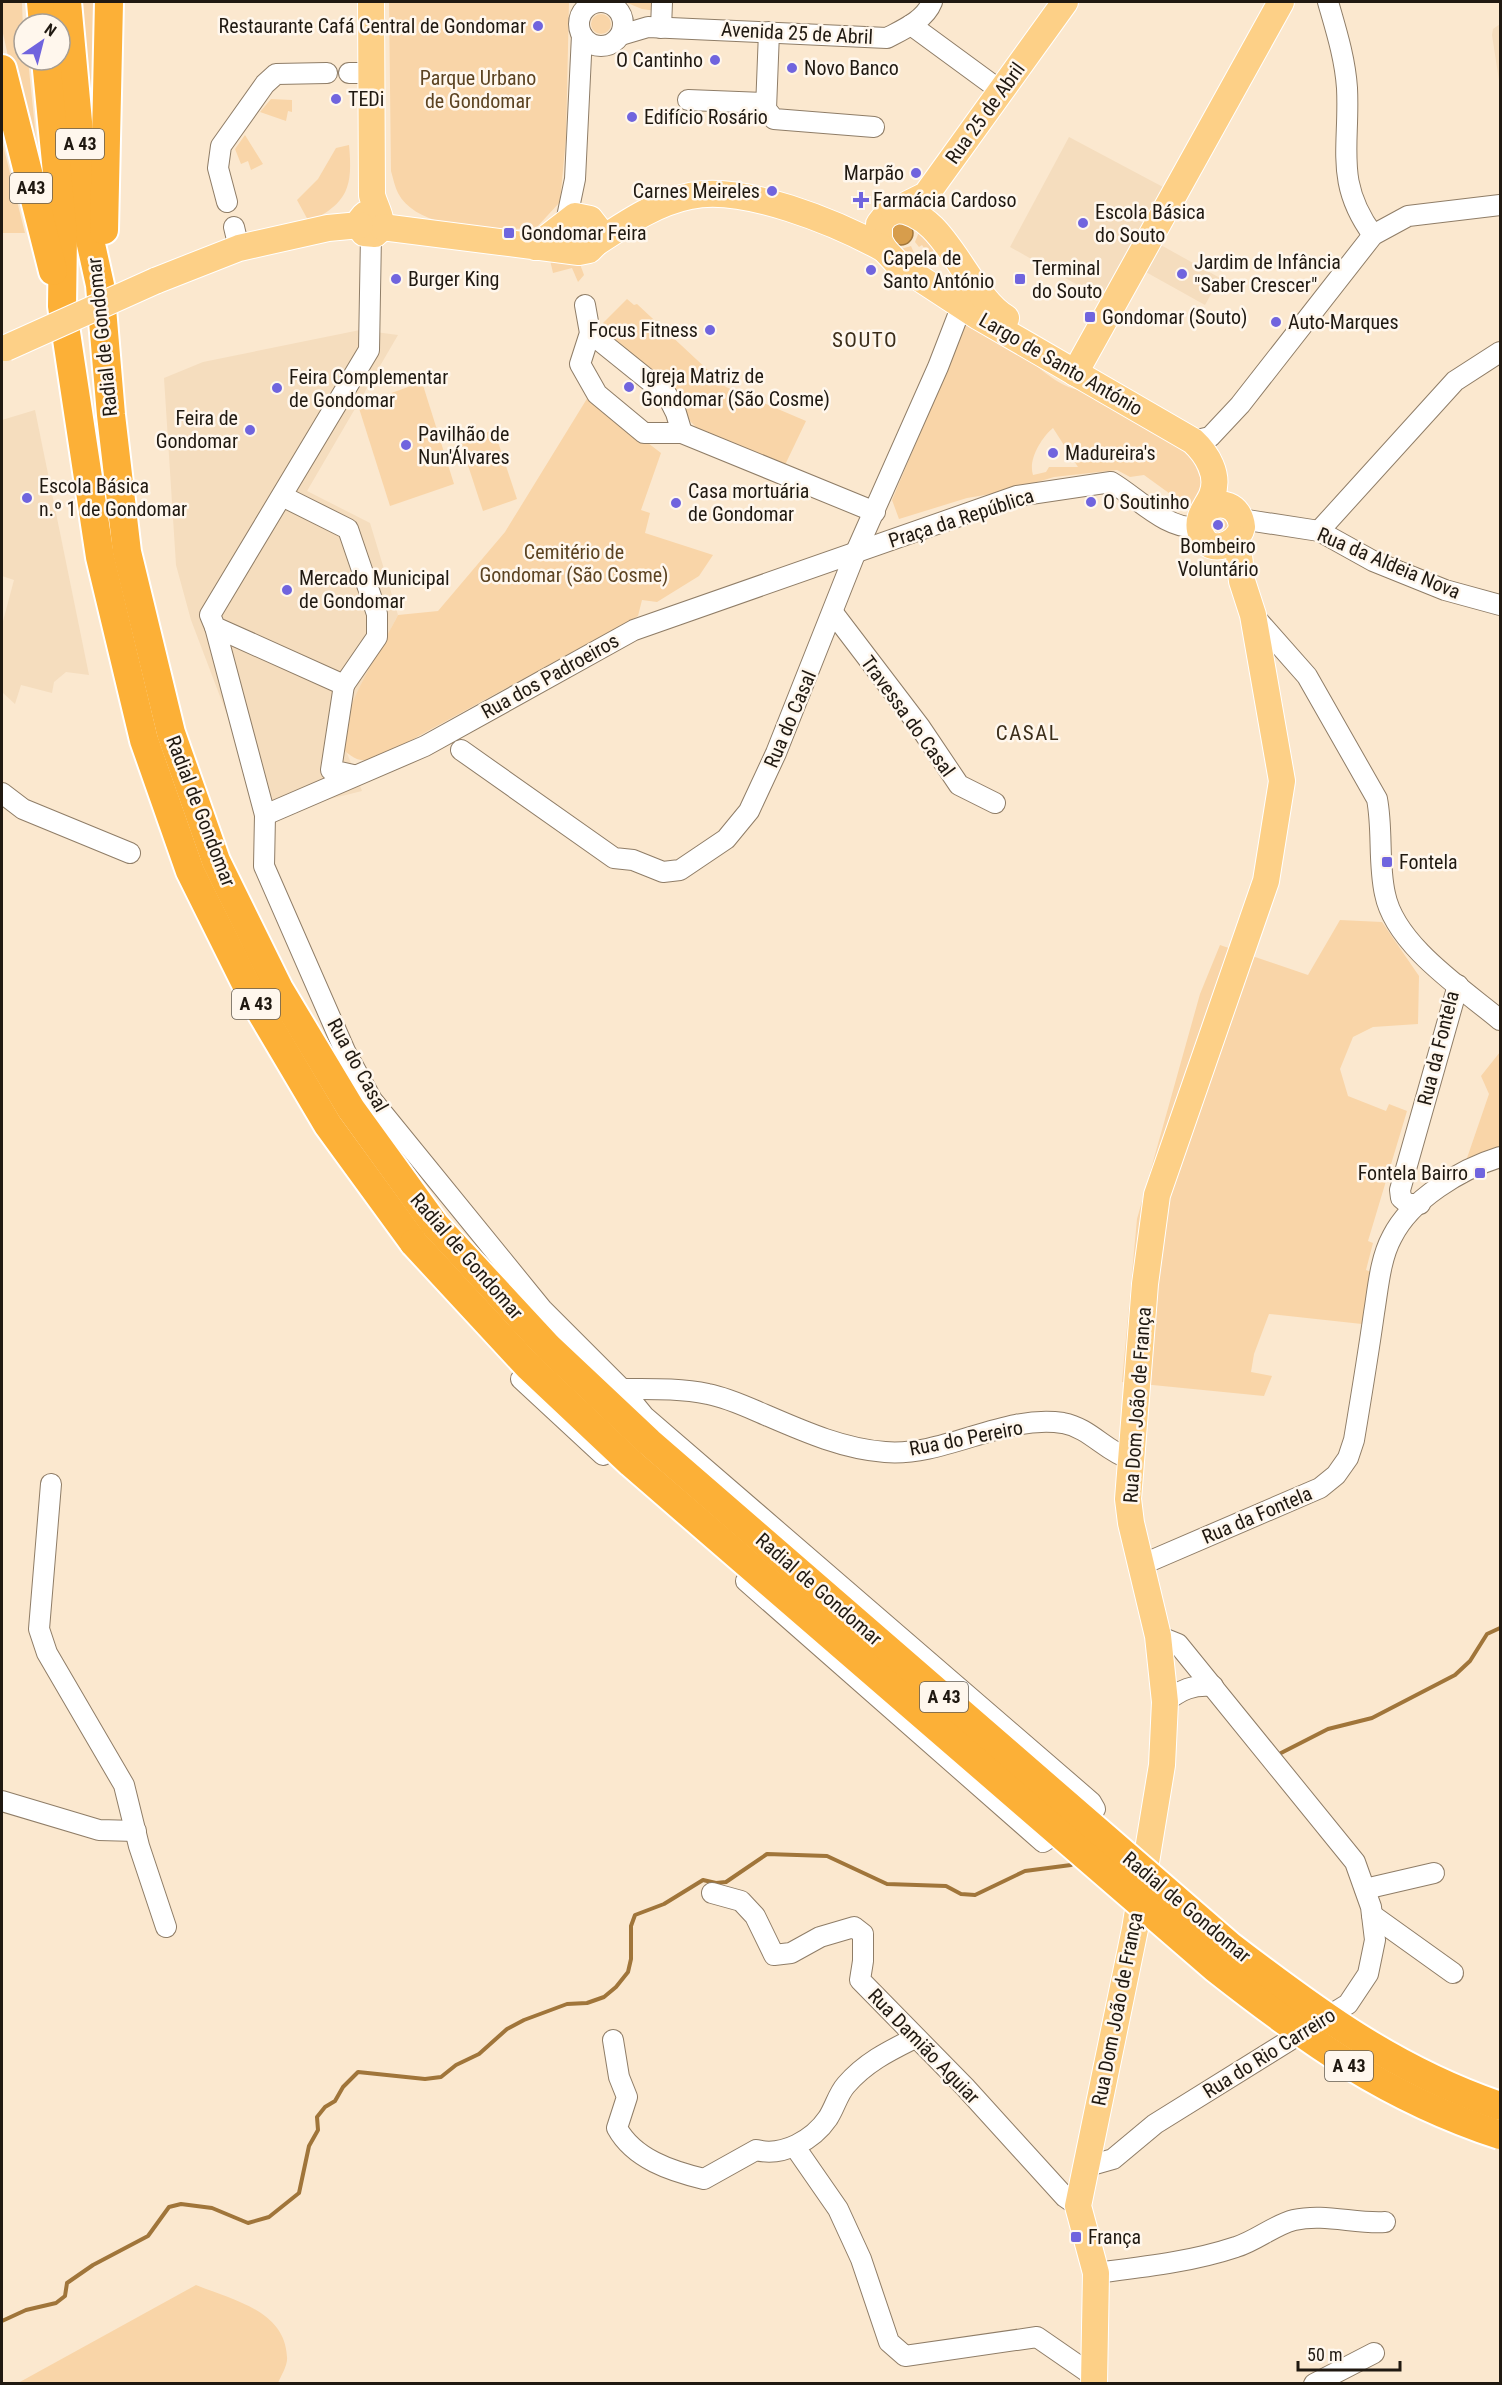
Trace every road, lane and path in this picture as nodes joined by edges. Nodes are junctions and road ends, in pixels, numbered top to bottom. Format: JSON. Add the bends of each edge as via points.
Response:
{"nodes":[{"id":1,"x":67,"y":2,"type":"edge"},
{"id":2,"x":109,"y":2,"type":"edge"},
{"id":3,"x":371,"y":2,"type":"edge"},
{"id":4,"x":662,"y":2,"type":"edge"},
{"id":5,"x":932,"y":2,"type":"edge"},
{"id":6,"x":1065,"y":2,"type":"edge"},
{"id":7,"x":1281,"y":3,"type":"edge"},
{"id":8,"x":1327,"y":3,"type":"edge"},
{"id":9,"x":601,"y":5,"type":"edge"},
{"id":10,"x":911,"y":25,"type":"junction"},
{"id":11,"x":654,"y":27,"type":"junction"},
{"id":12,"x":769,"y":32,"type":"junction"},
{"id":13,"x":582,"y":35,"type":"junction"},
{"id":14,"x":614,"y":40,"type":"junction"},
{"id":15,"x":2,"y":69,"type":"edge"},
{"id":16,"x":47,"y":72,"type":"edge"},
{"id":17,"x":327,"y":73,"type":"dead end"},
{"id":18,"x":582,"y":78,"type":"junction"},
{"id":19,"x":1001,"y":91,"type":"junction"},
{"id":20,"x":688,"y":100,"type":"dead end"},
{"id":21,"x":766,"y":104,"type":"junction"},
{"id":22,"x":874,"y":127,"type":"dead end"},
{"id":23,"x":227,"y":202,"type":"dead end"},
{"id":24,"x":1500,"y":205,"type":"edge"},
{"id":25,"x":890,"y":213,"type":"junction"},
{"id":26,"x":371,"y":218,"type":"junction"},
{"id":27,"x":827,"y":221,"type":"junction"},
{"id":28,"x":579,"y":230,"type":"junction"},
{"id":29,"x":1373,"y":235,"type":"junction"},
{"id":30,"x":884,"y":249,"type":"junction"},
{"id":31,"x":100,"y":285,"type":"junction"},
{"id":32,"x":585,"y":305,"type":"dead end"},
{"id":33,"x":962,"y":305,"type":"junction"},
{"id":34,"x":62,"y":306,"type":"junction"},
{"id":35,"x":590,"y":333,"type":"junction"},
{"id":36,"x":4,"y":349,"type":"edge"},
{"id":37,"x":1500,"y":352,"type":"edge"},
{"id":38,"x":1078,"y":367,"type":"junction"},
{"id":39,"x":682,"y":433,"type":"junction"},
{"id":40,"x":1201,"y":439,"type":"junction"},
{"id":41,"x":282,"y":496,"type":"junction"},
{"id":42,"x":874,"y":512,"type":"junction"},
{"id":43,"x":1201,"y":519,"type":"junction"},
{"id":44,"x":1231,"y":528,"type":"junction"},
{"id":45,"x":1319,"y":531,"type":"junction"},
{"id":46,"x":855,"y":554,"type":"junction"},
{"id":47,"x":1500,"y":605,"type":"edge"},
{"id":48,"x":834,"y":614,"type":"junction"},
{"id":49,"x":1253,"y":615,"type":"junction"},
{"id":50,"x":215,"y":627,"type":"junction"},
{"id":51,"x":344,"y":685,"type":"junction"},
{"id":52,"x":461,"y":750,"type":"dead end"},
{"id":53,"x":353,"y":775,"type":"junction"},
{"id":54,"x":2,"y":793,"type":"edge"},
{"id":55,"x":995,"y":803,"type":"dead end"},
{"id":56,"x":265,"y":815,"type":"junction"},
{"id":57,"x":130,"y":853,"type":"dead end"},
{"id":58,"x":1458,"y":985,"type":"junction"},
{"id":59,"x":1500,"y":1020,"type":"edge"},
{"id":60,"x":1500,"y":1157,"type":"edge"},
{"id":61,"x":1420,"y":1204,"type":"junction"},
{"id":62,"x":425,"y":1234,"type":"junction"},
{"id":63,"x":563,"y":1331,"type":"junction"},
{"id":64,"x":622,"y":1389,"type":"junction"},
{"id":65,"x":579,"y":1434,"type":"junction"},
{"id":66,"x":1130,"y":1460,"type":"junction"},
{"id":67,"x":51,"y":1484,"type":"dead end"},
{"id":68,"x":1142,"y":1565,"type":"junction"},
{"id":69,"x":1158,"y":1636,"type":"junction"},
{"id":70,"x":1213,"y":1686,"type":"junction"},
{"id":71,"x":1165,"y":1702,"type":"junction"},
{"id":72,"x":2,"y":1801,"type":"edge"},
{"id":73,"x":136,"y":1831,"type":"junction"},
{"id":74,"x":1434,"y":1873,"type":"dead end"},
{"id":75,"x":1365,"y":1889,"type":"junction"},
{"id":76,"x":712,"y":1893,"type":"dead end"},
{"id":77,"x":1372,"y":1915,"type":"junction"},
{"id":78,"x":166,"y":1927,"type":"dead end"},
{"id":79,"x":1453,"y":1973,"type":"dead end"},
{"id":80,"x":915,"y":2038,"type":"junction"},
{"id":81,"x":613,"y":2040,"type":"dead end"},
{"id":82,"x":1500,"y":2106,"type":"edge"},
{"id":83,"x":1500,"y":2135,"type":"edge"},
{"id":84,"x":795,"y":2146,"type":"junction"},
{"id":85,"x":1085,"y":2167,"type":"junction"},
{"id":86,"x":1078,"y":2206,"type":"junction"},
{"id":87,"x":1385,"y":2222,"type":"dead end"},
{"id":88,"x":1096,"y":2273,"type":"junction"},
{"id":89,"x":1374,"y":2353,"type":"dead end"},
{"id":90,"x":1093,"y":2379,"type":"edge"},
{"id":91,"x":1314,"y":2384,"type":"edge"}],
"edges":[{"from":1,"to":31,"type":"highway","name":"Radial de Gondomar","number":"A 43","via":[[88,231]]},
{"from":2,"to":31,"type":"highway"},
{"from":3,"to":26,"type":"main road","via":[[360,73]]},
{"from":4,"to":11,"type":"street"},
{"from":5,"to":10,"type":"street","name":"Avenida 25 de Abril","via":[[930,9]]},
{"from":6,"to":19,"type":"main road","name":"Rua 25 de Abril"},
{"from":7,"to":38,"type":"main road"},
{"from":8,"to":29,"type":"street","via":[[1339,40],[1347,87],[1345,166],[1349,191],[1359,216]]},
{"from":9,"to":11,"type":"street","name":"Avenida 25 de Abril"},
{"from":9,"to":13,"type":"street","via":[[579,23]]},
{"from":9,"to":14,"type":"street","via":[[623,28]]},
{"from":10,"to":12,"type":"street","name":"Avenida 25 de Abril","via":[[887,38]]},
{"from":10,"to":19,"type":"street"},
{"from":11,"to":12,"type":"street","name":"Avenida 25 de Abril"},
{"from":11,"to":14,"type":"street","name":"Avenida 25 de Abril"},
{"from":12,"to":21,"type":"street"},
{"from":13,"to":14,"type":"street","via":[[593,45]]},
{"from":13,"to":18,"type":"street"},
{"from":14,"to":18,"type":"street"},
{"from":15,"to":34,"type":"highway","number":"A43"},
{"from":16,"to":34,"type":"highway","name":"Radial de Gondomar","number":"A 43","via":[[63,234]]},
{"from":17,"to":23,"type":"street","via":[[276,74],[265,84],[221,146],[218,168]]},
{"from":18,"to":28,"type":"street","via":[[575,179]]},
{"from":19,"to":25,"type":"main road","name":"Rua 25 de Abril","via":[[926,195]]},
{"from":20,"to":21,"type":"street"},
{"from":21,"to":22,"type":"street","via":[[774,119]]},
{"from":24,"to":29,"type":"street","via":[[1408,216]]},
{"from":25,"to":27,"type":"main road","name":"Rua 25 de Abril","via":[[859,222]]},
{"from":25,"to":30,"type":"main road","via":[[877,231]]},
{"from":25,"to":38,"type":"main road","name":"Largo de Santo António","via":[[902,210],[921,217],[938,233],[979,295],[994,310]]},
{"from":26,"to":28,"type":"main road","via":[[535,247]]},
{"from":26,"to":36,"type":"main road","bridge":true,"via":[[328,228],[237,238],[155,281]]},
{"from":26,"to":41,"type":"street","via":[[369,350]]},
{"from":27,"to":28,"type":"main road","via":[[746,198],[710,194],[679,199],[632,219]]},
{"from":27,"to":30,"type":"main road","name":"Largo de Santo António"},
{"from":29,"to":40,"type":"street","via":[[1240,405]]},
{"from":30,"to":33,"type":"main road","name":"Largo de Santo António","via":[[898,264]]},
{"from":31,"to":62,"type":"highway","name":"Radial de Gondomar","number":"A 43","via":[[127,552],[171,733],[216,861],[279,989]]},
{"from":32,"to":35,"type":"street"},
{"from":33,"to":38,"type":"main road","name":"Largo de Santo António"},
{"from":33,"to":42,"type":"street","name":"Rua do Casal"},
{"from":34,"to":62,"type":"highway","name":"Radial de Gondomar","number":"A 43","via":[[99,557],[144,741],[190,871],[267,1023],[328,1125]]},
{"from":35,"to":39,"type":"street","via":[[667,395]]},
{"from":35,"to":39,"type":"street","via":[[580,364],[597,394],[644,433]]},
{"from":37,"to":45,"type":"street","via":[[1455,381]]},
{"from":38,"to":40,"type":"main road","name":"Largo de Santo António","via":[[1200,427]]},
{"from":39,"to":42,"type":"street"},
{"from":40,"to":43,"type":"main road","name":"Largo de Santo António","via":[[1212,470],[1213,492]]},
{"from":40,"to":44,"type":"main road","via":[[1221,467]]},
{"from":41,"to":50,"type":"street","via":[[210,615]]},
{"from":41,"to":51,"type":"street","via":[[348,529],[377,614],[377,637]]},
{"from":42,"to":46,"type":"street","name":"Rua do Casal"},
{"from":43,"to":44,"type":"main road","via":[[1216,504]]},
{"from":43,"to":44,"type":"main road","via":[[1204,540]]},
{"from":43,"to":46,"type":"street","name":"Praça da República","via":[[1189,528],[1165,519],[1111,482],[1017,496]]},
{"from":44,"to":45,"type":"street","name":"Rua da Aldeia Nova"},
{"from":44,"to":49,"type":"main road","name":"Rua Dom João de França"},
{"from":45,"to":47,"type":"street","name":"Rua da Aldeia Nova","via":[[1373,561],[1445,590]]},
{"from":46,"to":48,"type":"street","name":"Rua do Casal"},
{"from":46,"to":53,"type":"street","name":"Rua dos Padroeiros","via":[[634,630],[425,746]]},
{"from":48,"to":52,"type":"street","name":"Rua do Casal","via":[[749,811],[726,838],[680,870],[663,872],[633,860],[614,858]]},
{"from":48,"to":55,"type":"street","name":"Travessa do Casal","via":[[920,727],[958,785]]},
{"from":49,"to":58,"type":"street","name":"Rua da Fontela","via":[[1307,676],[1377,799],[1384,894],[1391,915],[1429,961]]},
{"from":49,"to":66,"type":"main road","name":"Rua Dom João de França","via":[[1282,781],[1266,881],[1156,1195]]},
{"from":50,"to":51,"type":"street"},
{"from":50,"to":56,"type":"street","name":"Rua do Casal"},
{"from":51,"to":53,"type":"street","via":[[331,770]]},
{"from":53,"to":56,"type":"street","name":"Rua dos Padroeiros"},
{"from":54,"to":57,"type":"street","via":[[23,809]]},
{"from":56,"to":63,"type":"street","name":"Rua do Casal","via":[[264,866],[345,1051],[372,1100]]},
{"from":58,"to":59,"type":"street"},
{"from":58,"to":61,"type":"street","name":"Rua da Fontela","via":[[1400,1190],[1407,1204]]},
{"from":60,"to":61,"type":"street","name":"Rua da Fontela","via":[[1460,1174]]},
{"from":61,"to":68,"type":"street","name":"Rua da Fontela","via":[[1392,1237],[1385,1256],[1354,1440],[1336,1475],[1320,1488],[1288,1503]]},
{"from":62,"to":82,"type":"highway","name":"Radial de Gondomar","number":"A 43","bridge":true,"via":[[649,1442],[1230,1946],[1362,2042],[1462,2093]]},
{"from":62,"to":83,"type":"highway","name":"Radial de Gondomar","number":"A 43","bridge":true,"via":[[528,1366],[631,1462],[1215,1968],[1296,2032],[1348,2066],[1452,2119]]},
{"from":63,"to":64,"type":"street","name":"Rua do Casal"},
{"from":63,"to":65,"type":"street","via":[[521,1379]]},
{"from":64,"to":65,"type":"street"},
{"from":64,"to":65,"type":"street","name":"Rua do Casal","via":[[644,1416],[1095,1809],[1043,1842]]},
{"from":64,"to":66,"type":"street","name":"Rua do Pereiro","via":[[672,1388],[710,1394],[807,1433],[885,1452],[924,1449],[1021,1425],[1062,1423],[1082,1428]]},
{"from":66,"to":68,"type":"main road","name":"Rua Dom João de França","via":[[1128,1499]]},
{"from":67,"to":73,"type":"street","via":[[39,1629],[47,1653],[124,1785]]},
{"from":68,"to":69,"type":"main road","name":"Rua Dom João de França"},
{"from":69,"to":70,"type":"street","name":"Rua do Rio Carreiro","via":[[1178,1644]]},
{"from":69,"to":71,"type":"main road","name":"Rua Dom João de França"},
{"from":70,"to":71,"type":"street","via":[[1198,1684]]},
{"from":70,"to":75,"type":"street","name":"Rua do Rio Carreiro","via":[[1355,1862]]},
{"from":71,"to":85,"type":"main road","name":"Rua Dom João de França","via":[[1162,1765],[1134,1929]]},
{"from":72,"to":73,"type":"street","via":[[99,1830]]},
{"from":73,"to":78,"type":"street"},
{"from":74,"to":75,"type":"street"},
{"from":75,"to":77,"type":"street","name":"Rua do Rio Carreiro"},
{"from":76,"to":80,"type":"street","name":"Rua Damião Aguiar","via":[[741,1901],[755,1916],[774,1955],[791,1953],[820,1937],[854,1927],[863,1934],[860,1980]]},
{"from":77,"to":79,"type":"street"},
{"from":77,"to":85,"type":"street","name":"Rua do Rio Carreiro","via":[[1376,1940],[1368,1974],[1348,2004],[1180,2108],[1113,2159]]},
{"from":80,"to":84,"type":"street","via":[[872,2060],[845,2086],[828,2118]]},
{"from":80,"to":86,"type":"street","name":"Rua Damião Aguiar","via":[[1065,2197]]},
{"from":81,"to":84,"type":"street","via":[[627,2097],[617,2128],[625,2143],[657,2164],[704,2179],[756,2150],[766,2152]]},
{"from":84,"to":90,"type":"street","via":[[838,2209],[861,2259],[889,2342],[905,2356],[1036,2337]]},
{"from":85,"to":86,"type":"main road","name":"Rua Dom João de França"},
{"from":86,"to":88,"type":"main road","name":"Rua Dom João de França"},
{"from":87,"to":88,"type":"street","via":[[1294,2220],[1237,2247],[1179,2262]]},
{"from":88,"to":90,"type":"main road","name":"Rua Dom João de França"},
{"from":89,"to":91,"type":"street"}]}
